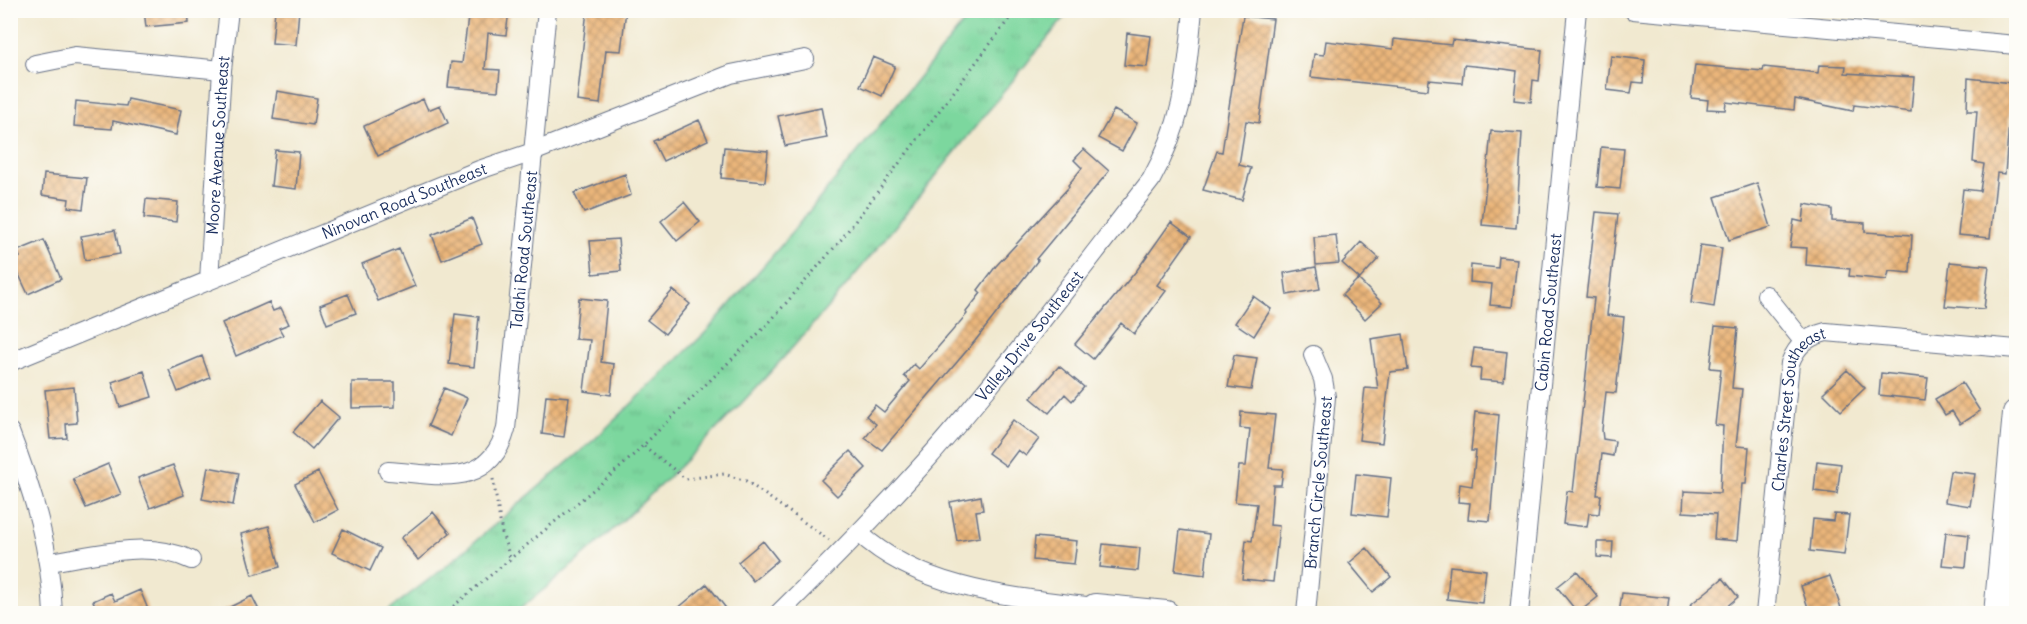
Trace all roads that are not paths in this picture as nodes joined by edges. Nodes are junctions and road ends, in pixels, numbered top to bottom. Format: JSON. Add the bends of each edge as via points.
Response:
{"nodes":[{"id":1,"x":229,"y":10,"type":"edge"},
{"id":2,"x":547,"y":10,"type":"edge"},
{"id":3,"x":1193,"y":10,"type":"edge"},
{"id":4,"x":1577,"y":10,"type":"edge"},
{"id":5,"x":1634,"y":10,"type":"edge"},
{"id":6,"x":2016,"y":45,"type":"edge"},
{"id":7,"x":805,"y":59,"type":"dead end"},
{"id":8,"x":35,"y":64,"type":"dead end"},
{"id":9,"x":222,"y":70,"type":"junction"},
{"id":10,"x":533,"y":152,"type":"junction"},
{"id":11,"x":209,"y":280,"type":"junction"},
{"id":12,"x":1766,"y":295,"type":"dead end"},
{"id":13,"x":1803,"y":341,"type":"junction"},
{"id":14,"x":2016,"y":349,"type":"edge"},
{"id":15,"x":1312,"y":355,"type":"dead end"},
{"id":16,"x":10,"y":362,"type":"edge"},
{"id":17,"x":2016,"y":413,"type":"edge"},
{"id":18,"x":10,"y":432,"type":"edge"},
{"id":19,"x":388,"y":471,"type":"dead end"},
{"id":20,"x":859,"y":533,"type":"junction"},
{"id":21,"x":191,"y":560,"type":"dead end"},
{"id":22,"x":50,"y":562,"type":"junction"},
{"id":23,"x":1095,"y":610,"type":"edge"},
{"id":24,"x":53,"y":614,"type":"edge"},
{"id":25,"x":778,"y":614,"type":"edge"},
{"id":26,"x":1166,"y":614,"type":"edge"},
{"id":27,"x":1306,"y":614,"type":"edge"},
{"id":28,"x":1519,"y":614,"type":"edge"},
{"id":29,"x":1765,"y":614,"type":"edge"},
{"id":30,"x":1997,"y":614,"type":"edge"}],
"edges":[{"from":1,"to":9,"type":"street","name":"Moore Avenue Southeast"},
{"from":2,"to":10,"type":"street","name":"Talahi Road Southeast"},
{"from":3,"to":20,"type":"street","name":"Valley Drive Southeast","via":[[1183,104],[1167,151],[1151,180],[987,388]]},
{"from":4,"to":28,"type":"street","name":"Cabin Road Southeast"},
{"from":5,"to":6,"type":"street"},
{"from":7,"to":10,"type":"street","name":"Ninovan Road Southeast","via":[[731,74]]},
{"from":8,"to":9,"type":"street","via":[[75,56]]},
{"from":9,"to":11,"type":"street","name":"Moore Avenue Southeast"},
{"from":10,"to":11,"type":"street","name":"Ninovan Road Southeast","via":[[479,170]]},
{"from":10,"to":19,"type":"street","name":"Talahi Road Southeast","via":[[506,429],[488,473],[458,476]]},
{"from":11,"to":16,"type":"street","name":"Ninovan Road Southeast"},
{"from":12,"to":13,"type":"street"},
{"from":13,"to":14,"type":"street","name":"Charles Street Southeast","via":[[1826,332]]},
{"from":13,"to":29,"type":"street","name":"Charles Street Southeast","via":[[1790,363]]},
{"from":15,"to":27,"type":"street","name":"Branch Circle Southeast","via":[[1326,397]]},
{"from":17,"to":30,"type":"street"},
{"from":18,"to":22,"type":"street","via":[[43,529]]},
{"from":20,"to":23,"type":"street","via":[[891,559],[957,584]]},
{"from":20,"to":25,"type":"street","name":"Valley Drive Southeast"},
{"from":21,"to":22,"type":"street","via":[[174,552],[143,548]]},
{"from":22,"to":24,"type":"street"},
{"from":23,"to":26,"type":"street"}]}
